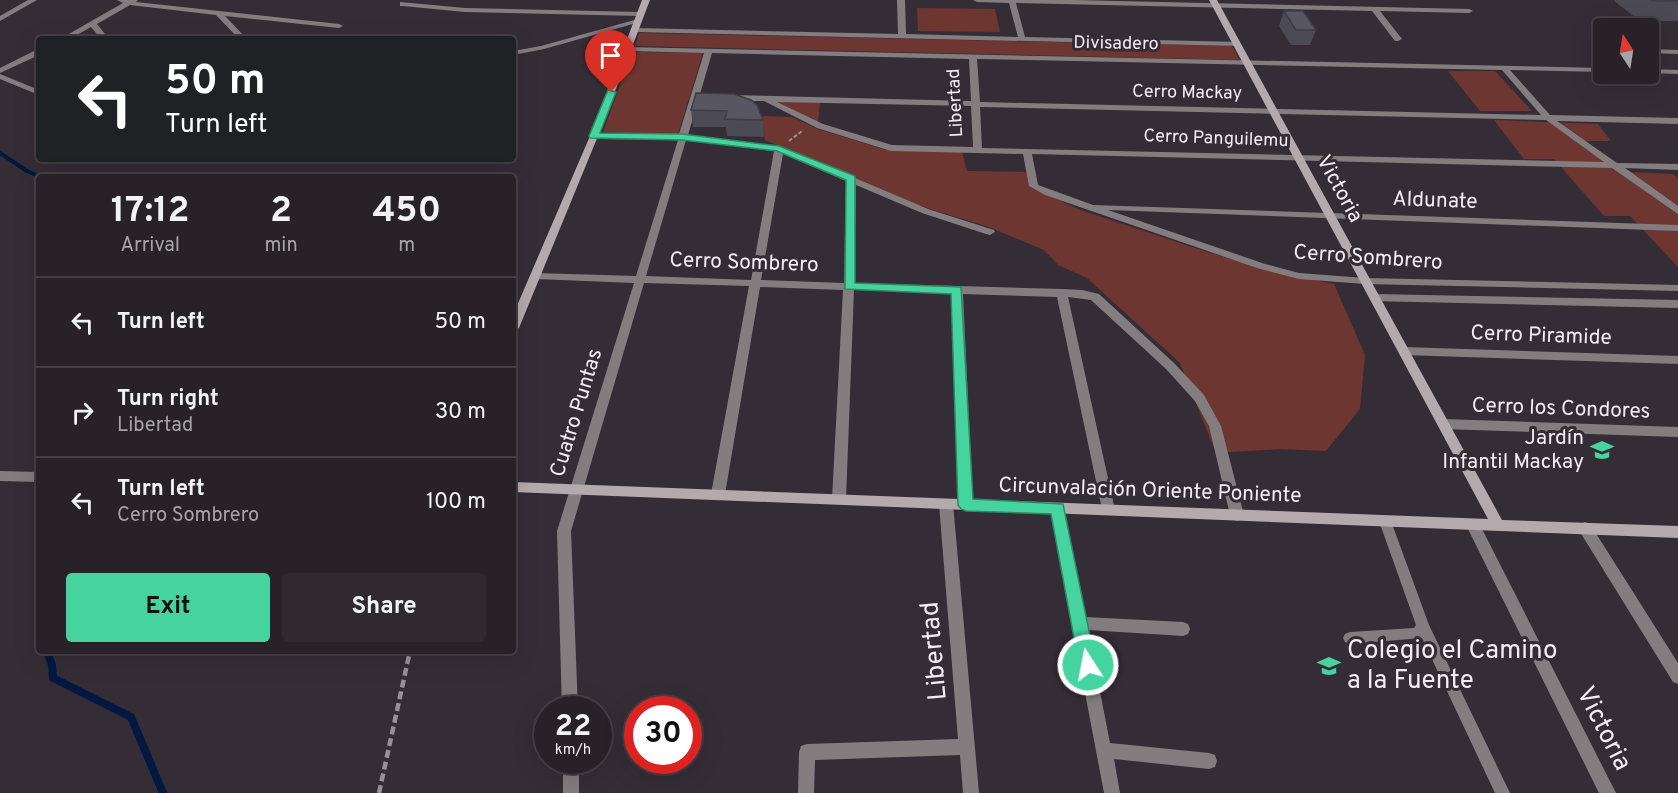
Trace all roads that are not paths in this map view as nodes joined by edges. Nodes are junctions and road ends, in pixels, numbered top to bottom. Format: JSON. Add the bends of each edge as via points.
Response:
{"nodes":[{"id":1,"x":33,"y":0,"type":"edge"},
{"id":2,"x":121,"y":0,"type":"edge"},
{"id":3,"x":475,"y":0,"type":"edge"},
{"id":4,"x":646,"y":0,"type":"edge"},
{"id":5,"x":901,"y":0,"type":"edge"},
{"id":6,"x":977,"y":0,"type":"edge"},
{"id":7,"x":132,"y":1,"type":"edge"},
{"id":8,"x":1011,"y":1,"type":"edge"},
{"id":9,"x":406,"y":2,"type":"edge"},
{"id":10,"x":1214,"y":2,"type":"edge"},
{"id":11,"x":1374,"y":9,"type":"junction"},
{"id":12,"x":465,"y":10,"type":"junction"},
{"id":13,"x":1469,"y":11,"type":"dead end"},
{"id":14,"x":218,"y":12,"type":"junction"},
{"id":15,"x":0,"y":18,"type":"edge"},
{"id":16,"x":638,"y":22,"type":"junction"},
{"id":17,"x":93,"y":24,"type":"junction"},
{"id":18,"x":339,"y":26,"type":"dead end"},
{"id":19,"x":70,"y":36,"type":"edge"},
{"id":20,"x":103,"y":36,"type":"edge"},
{"id":21,"x":240,"y":36,"type":"edge"},
{"id":22,"x":902,"y":37,"type":"junction"},
{"id":23,"x":1022,"y":39,"type":"junction"},
{"id":24,"x":1398,"y":39,"type":"dead end"},
{"id":25,"x":1236,"y":44,"type":"junction"},
{"id":26,"x":628,"y":49,"type":"junction"},
{"id":27,"x":709,"y":50,"type":"junction"},
{"id":28,"x":1659,"y":51,"type":"edge"},
{"id":29,"x":516,"y":52,"type":"edge"},
{"id":30,"x":1678,"y":52,"type":"edge"},
{"id":31,"x":36,"y":54,"type":"edge"},
{"id":32,"x":973,"y":56,"type":"junction"},
{"id":33,"x":1247,"y":63,"type":"junction"},
{"id":34,"x":1504,"y":68,"type":"junction"},
{"id":35,"x":1593,"y":70,"type":"edge"},
{"id":36,"x":1659,"y":71,"type":"edge"},
{"id":37,"x":0,"y":72,"type":"edge"},
{"id":38,"x":1678,"y":72,"type":"edge"},
{"id":39,"x":0,"y":76,"type":"edge"},
{"id":40,"x":36,"y":92,"type":"edge"},
{"id":41,"x":694,"y":97,"type":"junction"},
{"id":42,"x":706,"y":97,"type":"edge"},
{"id":43,"x":718,"y":98,"type":"edge"},
{"id":44,"x":764,"y":98,"type":"junction"},
{"id":45,"x":975,"y":104,"type":"junction"},
{"id":46,"x":1273,"y":111,"type":"junction"},
{"id":47,"x":1548,"y":118,"type":"junction"},
{"id":48,"x":1678,"y":122,"type":"edge"},
{"id":49,"x":594,"y":136,"type":"junction"},
{"id":50,"x":682,"y":137,"type":"junction"},
{"id":51,"x":779,"y":149,"type":"junction"},
{"id":52,"x":978,"y":149,"type":"junction"},
{"id":53,"x":1026,"y":150,"type":"junction"},
{"id":54,"x":1299,"y":158,"type":"junction"},
{"id":55,"x":1615,"y":165,"type":"junction"},
{"id":56,"x":1678,"y":167,"type":"edge"},
{"id":57,"x":851,"y":178,"type":"junction"},
{"id":58,"x":1083,"y":206,"type":"junction"},
{"id":59,"x":1678,"y":211,"type":"edge"},
{"id":60,"x":1330,"y":215,"type":"junction"},
{"id":61,"x":1678,"y":228,"type":"edge"},
{"id":62,"x":990,"y":232,"type":"dead end"},
{"id":63,"x":536,"y":276,"type":"junction"},
{"id":64,"x":641,"y":279,"type":"junction"},
{"id":65,"x":1365,"y":281,"type":"junction"},
{"id":66,"x":757,"y":283,"type":"junction"},
{"id":67,"x":849,"y":286,"type":"junction"},
{"id":68,"x":1678,"y":288,"type":"edge"},
{"id":69,"x":957,"y":290,"type":"junction"},
{"id":70,"x":1062,"y":293,"type":"junction"},
{"id":71,"x":1375,"y":298,"type":"junction"},
{"id":72,"x":1678,"y":304,"type":"edge"},
{"id":73,"x":516,"y":321,"type":"edge"},
{"id":74,"x":1404,"y":351,"type":"junction"},
{"id":75,"x":1678,"y":360,"type":"edge"},
{"id":76,"x":1443,"y":424,"type":"junction"},
{"id":77,"x":1678,"y":432,"type":"edge"},
{"id":78,"x":0,"y":476,"type":"edge"},
{"id":79,"x":36,"y":477,"type":"edge"},
{"id":80,"x":516,"y":487,"type":"edge"},
{"id":81,"x":577,"y":489,"type":"junction"},
{"id":82,"x":718,"y":494,"type":"junction"},
{"id":83,"x":839,"y":500,"type":"junction"},
{"id":84,"x":945,"y":504,"type":"junction"},
{"id":85,"x":966,"y":505,"type":"junction"},
{"id":86,"x":1057,"y":508,"type":"junction"},
{"id":87,"x":1108,"y":510,"type":"junction"},
{"id":88,"x":1237,"y":515,"type":"junction"},
{"id":89,"x":1385,"y":521,"type":"junction"},
{"id":90,"x":1473,"y":525,"type":"junction"},
{"id":91,"x":1498,"y":525,"type":"junction"},
{"id":92,"x":1585,"y":528,"type":"junction"},
{"id":93,"x":1678,"y":532,"type":"edge"},
{"id":94,"x":1079,"y":623,"type":"junction"},
{"id":95,"x":1423,"y":626,"type":"junction"},
{"id":96,"x":1183,"y":629,"type":"dead end"},
{"id":97,"x":1350,"y":638,"type":"dead end"},
{"id":98,"x":1678,"y":677,"type":"edge"},
{"id":99,"x":570,"y":696,"type":"edge"},
{"id":100,"x":968,"y":747,"type":"junction"},
{"id":101,"x":1104,"y":750,"type":"junction"},
{"id":102,"x":1209,"y":761,"type":"dead end"},
{"id":103,"x":570,"y":774,"type":"edge"},
{"id":104,"x":571,"y":793,"type":"edge"},
{"id":105,"x":806,"y":793,"type":"edge"},
{"id":106,"x":971,"y":793,"type":"edge"},
{"id":107,"x":1112,"y":793,"type":"edge"},
{"id":108,"x":1503,"y":793,"type":"edge"},
{"id":109,"x":1608,"y":793,"type":"edge"}],
"edges":[{"from":1,"to":15,"type":"street"},
{"from":2,"to":7,"type":"street"},
{"from":3,"to":12,"type":"street"},
{"from":4,"to":16,"type":"street"},
{"from":5,"to":22,"type":"street"},
{"from":6,"to":8,"type":"street"},
{"from":7,"to":14,"type":"street","via":[[138,5]]},
{"from":7,"to":17,"type":"street"},
{"from":8,"to":10,"type":"street"},
{"from":8,"to":23,"type":"street"},
{"from":9,"to":12,"type":"street","name":"Divisadero"},
{"from":10,"to":11,"type":"street"},
{"from":10,"to":25,"type":"street","name":"Victoria"},
{"from":11,"to":13,"type":"street"},
{"from":11,"to":24,"type":"street"},
{"from":12,"to":16,"type":"street","name":"Divisadero"},
{"from":14,"to":18,"type":"street"},
{"from":14,"to":21,"type":"street"},
{"from":16,"to":22,"type":"street","name":"Divisadero"},
{"from":16,"to":26,"type":"street"},
{"from":16,"to":29,"type":"lane"},
{"from":17,"to":19,"type":"street"},
{"from":17,"to":20,"type":"street"},
{"from":22,"to":23,"type":"street","name":"Divisadero"},
{"from":23,"to":25,"type":"street","name":"Divisadero"},
{"from":25,"to":33,"type":"street","name":"Victoria"},
{"from":26,"to":27,"type":"street","name":"Divisadero"},
{"from":26,"to":49,"type":"street"},
{"from":27,"to":32,"type":"street","name":"Divisadero"},
{"from":27,"to":41,"type":"street","name":"Cuatro Puntas"},
{"from":28,"to":30,"type":"lane"},
{"from":31,"to":37,"type":"street"},
{"from":32,"to":33,"type":"street","name":"Divisadero"},
{"from":32,"to":45,"type":"street","name":"Libertad"},
{"from":33,"to":34,"type":"street","name":"Divisadero"},
{"from":33,"to":46,"type":"street","name":"Victoria"},
{"from":34,"to":35,"type":"street","name":"Divisadero"},
{"from":34,"to":47,"type":"street"},
{"from":36,"to":38,"type":"street"},
{"from":39,"to":40,"type":"lane"},
{"from":41,"to":42,"type":"street"},
{"from":41,"to":50,"type":"street","name":"Cuatro Puntas"},
{"from":43,"to":44,"type":"street","name":"Cerro Mackay"},
{"from":44,"to":45,"type":"street","name":"Cerro Mackay"},
{"from":44,"to":52,"type":"street","name":"Cerro Panguilemu","via":[[820,126],[891,148]]},
{"from":45,"to":46,"type":"street","name":"Cerro Mackay"},
{"from":45,"to":52,"type":"street","name":"Libertad"},
{"from":46,"to":47,"type":"street","name":"Cerro Mackay"},
{"from":46,"to":54,"type":"street","name":"Victoria"},
{"from":47,"to":48,"type":"street","name":"Cerro Mackay"},
{"from":47,"to":55,"type":"street"},
{"from":49,"to":50,"type":"street"},
{"from":49,"to":63,"type":"street"},
{"from":50,"to":51,"type":"street"},
{"from":50,"to":64,"type":"street","name":"Cuatro Puntas"},
{"from":51,"to":57,"type":"street"},
{"from":51,"to":66,"type":"street"},
{"from":52,"to":53,"type":"street","name":"Cerro Panguilemu"},
{"from":53,"to":54,"type":"street","name":"Cerro Panguilemu"},
{"from":53,"to":58,"type":"street","name":"Cerro Sombrero","via":[[1034,186]]},
{"from":54,"to":55,"type":"street","name":"Cerro Panguilemu"},
{"from":54,"to":60,"type":"street","name":"Victoria"},
{"from":55,"to":56,"type":"street","name":"Cerro Panguilemu"},
{"from":55,"to":59,"type":"street"},
{"from":57,"to":62,"type":"street","via":[[926,211]]},
{"from":57,"to":67,"type":"street"},
{"from":58,"to":60,"type":"street","name":"Aldunate"},
{"from":58,"to":65,"type":"street","name":"Cerro Sombrero","via":[[1261,267],[1299,276]]},
{"from":60,"to":61,"type":"street","name":"Aldunate"},
{"from":60,"to":65,"type":"street","name":"Victoria"},
{"from":63,"to":64,"type":"street","name":"Cerro Sombrero"},
{"from":63,"to":73,"type":"street"},
{"from":64,"to":66,"type":"street","name":"Cerro Sombrero"},
{"from":64,"to":81,"type":"street","name":"Cuatro Puntas"},
{"from":65,"to":68,"type":"street","name":"Cerro Sombrero"},
{"from":65,"to":71,"type":"street","name":"Victoria"},
{"from":66,"to":67,"type":"street","name":"Cerro Sombrero"},
{"from":66,"to":82,"type":"street"},
{"from":67,"to":69,"type":"street","name":"Cerro Sombrero"},
{"from":67,"to":83,"type":"street"},
{"from":69,"to":70,"type":"street","name":"Cerro Sombrero"},
{"from":69,"to":85,"type":"street"},
{"from":70,"to":87,"type":"street"},
{"from":70,"to":88,"type":"street","name":"Cerro Sombrero","via":[[1095,297],[1200,398],[1215,426]]},
{"from":71,"to":72,"type":"street","name":"Cerro Sombrero"},
{"from":71,"to":74,"type":"street","name":"Victoria"},
{"from":74,"to":75,"type":"street","name":"Cerro Piramide"},
{"from":74,"to":76,"type":"street","name":"Victoria"},
{"from":76,"to":77,"type":"street","name":"Cerro los Condores"},
{"from":76,"to":91,"type":"street","name":"Victoria"},
{"from":78,"to":79,"type":"street"},
{"from":80,"to":81,"type":"street","name":"Circunvalación Oriente Poniente"},
{"from":81,"to":82,"type":"street","name":"Circunvalación Oriente Poniente"},
{"from":81,"to":99,"type":"street","name":"Cuatro Puntas","via":[[564,531]]},
{"from":82,"to":83,"type":"street","name":"Circunvalación Oriente Poniente"},
{"from":83,"to":84,"type":"street","name":"Circunvalación Oriente Poniente"},
{"from":84,"to":85,"type":"street","name":"Circunvalación Oriente Poniente"},
{"from":84,"to":100,"type":"street","name":"Libertad"},
{"from":85,"to":86,"type":"street","name":"Circunvalación Oriente Poniente"},
{"from":86,"to":87,"type":"street","name":"Circunvalación Oriente Poniente"},
{"from":86,"to":94,"type":"street"},
{"from":87,"to":88,"type":"street","name":"Circunvalación Oriente Poniente"},
{"from":88,"to":89,"type":"street","name":"Circunvalación Oriente Poniente"},
{"from":89,"to":90,"type":"street","name":"Circunvalación Oriente Poniente"},
{"from":89,"to":95,"type":"lane"},
{"from":90,"to":91,"type":"street","name":"Circunvalación Oriente Poniente"},
{"from":90,"to":109,"type":"street","name":"Victoria"},
{"from":91,"to":92,"type":"street","name":"Circunvalación Oriente Poniente"},
{"from":92,"to":93,"type":"street","name":"Circunvalación Oriente Poniente"},
{"from":92,"to":98,"type":"street"},
{"from":94,"to":96,"type":"street"},
{"from":94,"to":101,"type":"street"},
{"from":95,"to":97,"type":"lane","via":[[1418,634]]},
{"from":95,"to":108,"type":"lane"},
{"from":100,"to":105,"type":"street","via":[[807,752]]},
{"from":100,"to":106,"type":"street","name":"Libertad"},
{"from":101,"to":102,"type":"street"},
{"from":101,"to":107,"type":"street"},
{"from":103,"to":104,"type":"street"}]}
